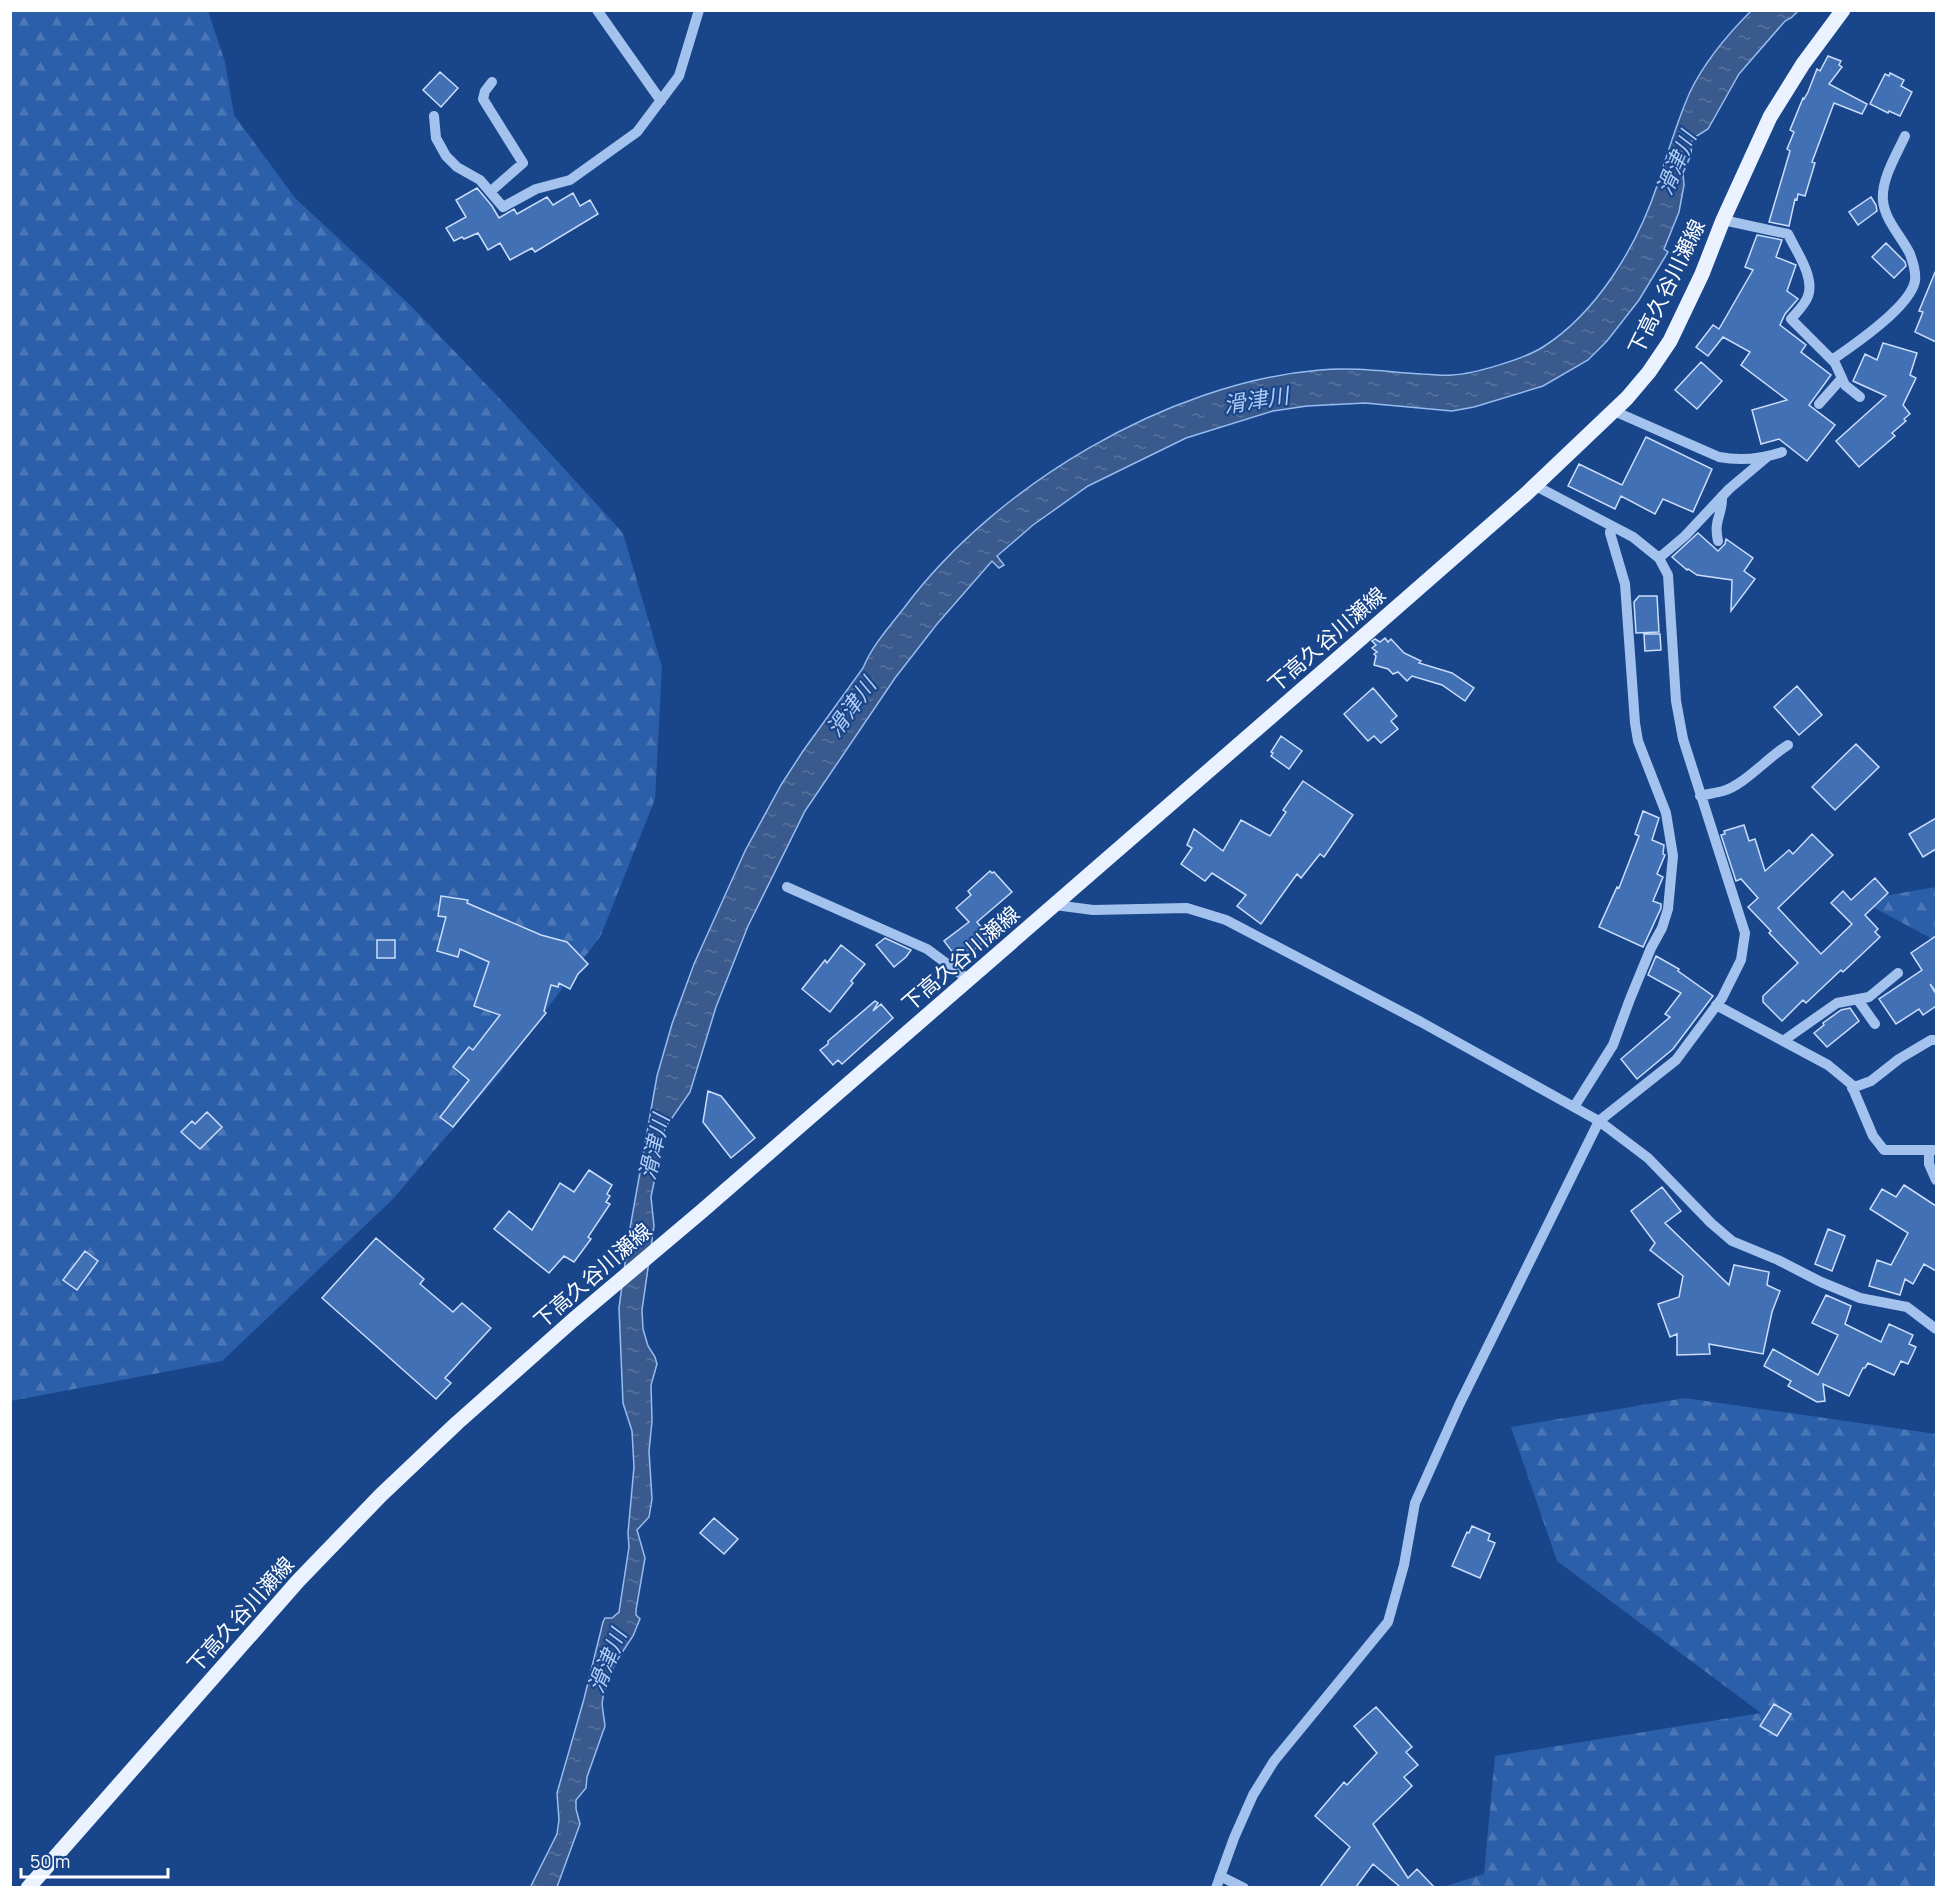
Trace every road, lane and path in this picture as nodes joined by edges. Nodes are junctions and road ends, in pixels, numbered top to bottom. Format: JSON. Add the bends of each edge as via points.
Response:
{"nodes":[{"id":1,"x":597,"y":10,"type":"edge"},
{"id":2,"x":699,"y":10,"type":"edge"},
{"id":3,"x":1843,"y":10,"type":"edge"},
{"id":4,"x":492,"y":82,"type":"dead end"},
{"id":5,"x":661,"y":101,"type":"junction"},
{"id":6,"x":434,"y":116,"type":"dead end"},
{"id":7,"x":1905,"y":136,"type":"dead end"},
{"id":8,"x":490,"y":192,"type":"junction"},
{"id":9,"x":1723,"y":220,"type":"junction"},
{"id":10,"x":1832,"y":360,"type":"junction"},
{"id":11,"x":1842,"y":378,"type":"junction"},
{"id":12,"x":1860,"y":397,"type":"dead end"},
{"id":13,"x":1819,"y":404,"type":"dead end"},
{"id":14,"x":1614,"y":411,"type":"junction"},
{"id":15,"x":1782,"y":452,"type":"dead end"},
{"id":16,"x":1767,"y":457,"type":"junction"},
{"id":17,"x":1534,"y":485,"type":"junction"},
{"id":18,"x":1722,"y":496,"type":"junction"},
{"id":19,"x":1611,"y":525,"type":"junction"},
{"id":20,"x":1718,"y":541,"type":"dead end"},
{"id":21,"x":1659,"y":558,"type":"junction"},
{"id":22,"x":1788,"y":746,"type":"dead end"},
{"id":23,"x":1700,"y":796,"type":"junction"},
{"id":24,"x":787,"y":887,"type":"dead end"},
{"id":25,"x":1055,"y":905,"type":"junction"},
{"id":26,"x":1898,"y":974,"type":"dead end"},
{"id":27,"x":969,"y":980,"type":"junction"},
{"id":28,"x":1858,"y":1000,"type":"junction"},
{"id":29,"x":1716,"y":1005,"type":"junction"},
{"id":30,"x":1875,"y":1024,"type":"dead end"},
{"id":31,"x":1936,"y":1040,"type":"edge"},
{"id":32,"x":1783,"y":1041,"type":"junction"},
{"id":33,"x":1852,"y":1088,"type":"junction"},
{"id":34,"x":1574,"y":1107,"type":"junction"},
{"id":35,"x":1599,"y":1121,"type":"junction"},
{"id":36,"x":1933,"y":1150,"type":"edge"},
{"id":37,"x":1936,"y":1180,"type":"edge"},
{"id":38,"x":1936,"y":1329,"type":"edge"},
{"id":39,"x":1220,"y":1876,"type":"junction"},
{"id":40,"x":28,"y":1887,"type":"edge"},
{"id":41,"x":1216,"y":1887,"type":"edge"},
{"id":42,"x":1244,"y":1887,"type":"edge"}],
"edges":[{"from":1,"to":5,"type":"street"},
{"from":2,"to":5,"type":"street","via":[[679,76]]},
{"from":3,"to":9,"type":"main road","name":"下高久谷川瀬線","via":[[1803,63],[1770,117]]},
{"from":4,"to":8,"type":"street","via":[[483,99],[523,163]]},
{"from":5,"to":8,"type":"street","via":[[637,132],[570,180],[536,189],[503,207]]},
{"from":6,"to":8,"type":"street","via":[[436,138],[446,156]]},
{"from":7,"to":10,"type":"street","via":[[1888,172],[1883,200],[1886,214],[1910,256],[1915,283],[1897,309]]},
{"from":9,"to":10,"type":"street","via":[[1788,234],[1809,289],[1791,320]]},
{"from":9,"to":14,"type":"main road","name":"下高久谷川瀬線","via":[[1670,341]]},
{"from":10,"to":11,"type":"street"},
{"from":11,"to":12,"type":"street"},
{"from":11,"to":13,"type":"street"},
{"from":14,"to":16,"type":"street","via":[[1719,457]]},
{"from":14,"to":17,"type":"main road","name":"下高久谷川瀬線"},
{"from":15,"to":16,"type":"street"},
{"from":16,"to":18,"type":"street"},
{"from":17,"to":19,"type":"street"},
{"from":17,"to":25,"type":"main road","name":"下高久谷川瀬線"},
{"from":18,"to":20,"type":"street","via":[[1715,530]]},
{"from":18,"to":21,"type":"street"},
{"from":19,"to":21,"type":"street"},
{"from":19,"to":34,"type":"street","via":[[1625,584],[1638,741],[1666,813],[1672,877],[1662,928],[1641,970],[1613,1045]]},
{"from":21,"to":23,"type":"street","via":[[1671,590],[1683,739]]},
{"from":22,"to":23,"type":"street","via":[[1733,786]]},
{"from":23,"to":29,"type":"street","via":[[1745,933],[1741,960]]},
{"from":24,"to":27,"type":"street","via":[[927,949]]},
{"from":25,"to":27,"type":"main road","name":"下高久谷川瀬線"},
{"from":25,"to":34,"type":"street","via":[[1093,910],[1187,908],[1226,920]]},
{"from":26,"to":28,"type":"street","via":[[1869,997]]},
{"from":27,"to":40,"type":"main road","name":"下高久谷川瀬線","via":[[573,1320],[381,1495],[307,1572]]},
{"from":28,"to":30,"type":"street"},
{"from":28,"to":32,"type":"street","via":[[1836,1003]]},
{"from":29,"to":32,"type":"street"},
{"from":29,"to":35,"type":"street","via":[[1676,1060]]},
{"from":31,"to":33,"type":"street","via":[[1899,1059],[1871,1082]]},
{"from":32,"to":33,"type":"street","via":[[1828,1065]]},
{"from":33,"to":36,"type":"street","via":[[1873,1136],[1884,1150]]},
{"from":34,"to":35,"type":"street"},
{"from":35,"to":38,"type":"street","via":[[1648,1158],[1732,1241],[1860,1298],[1907,1307]]},
{"from":35,"to":39,"type":"street","via":[[1415,1503],[1388,1622],[1274,1761],[1253,1795]]},
{"from":36,"to":37,"type":"street","via":[[1929,1164]]},
{"from":39,"to":41,"type":"street"},
{"from":39,"to":42,"type":"street"}]}
